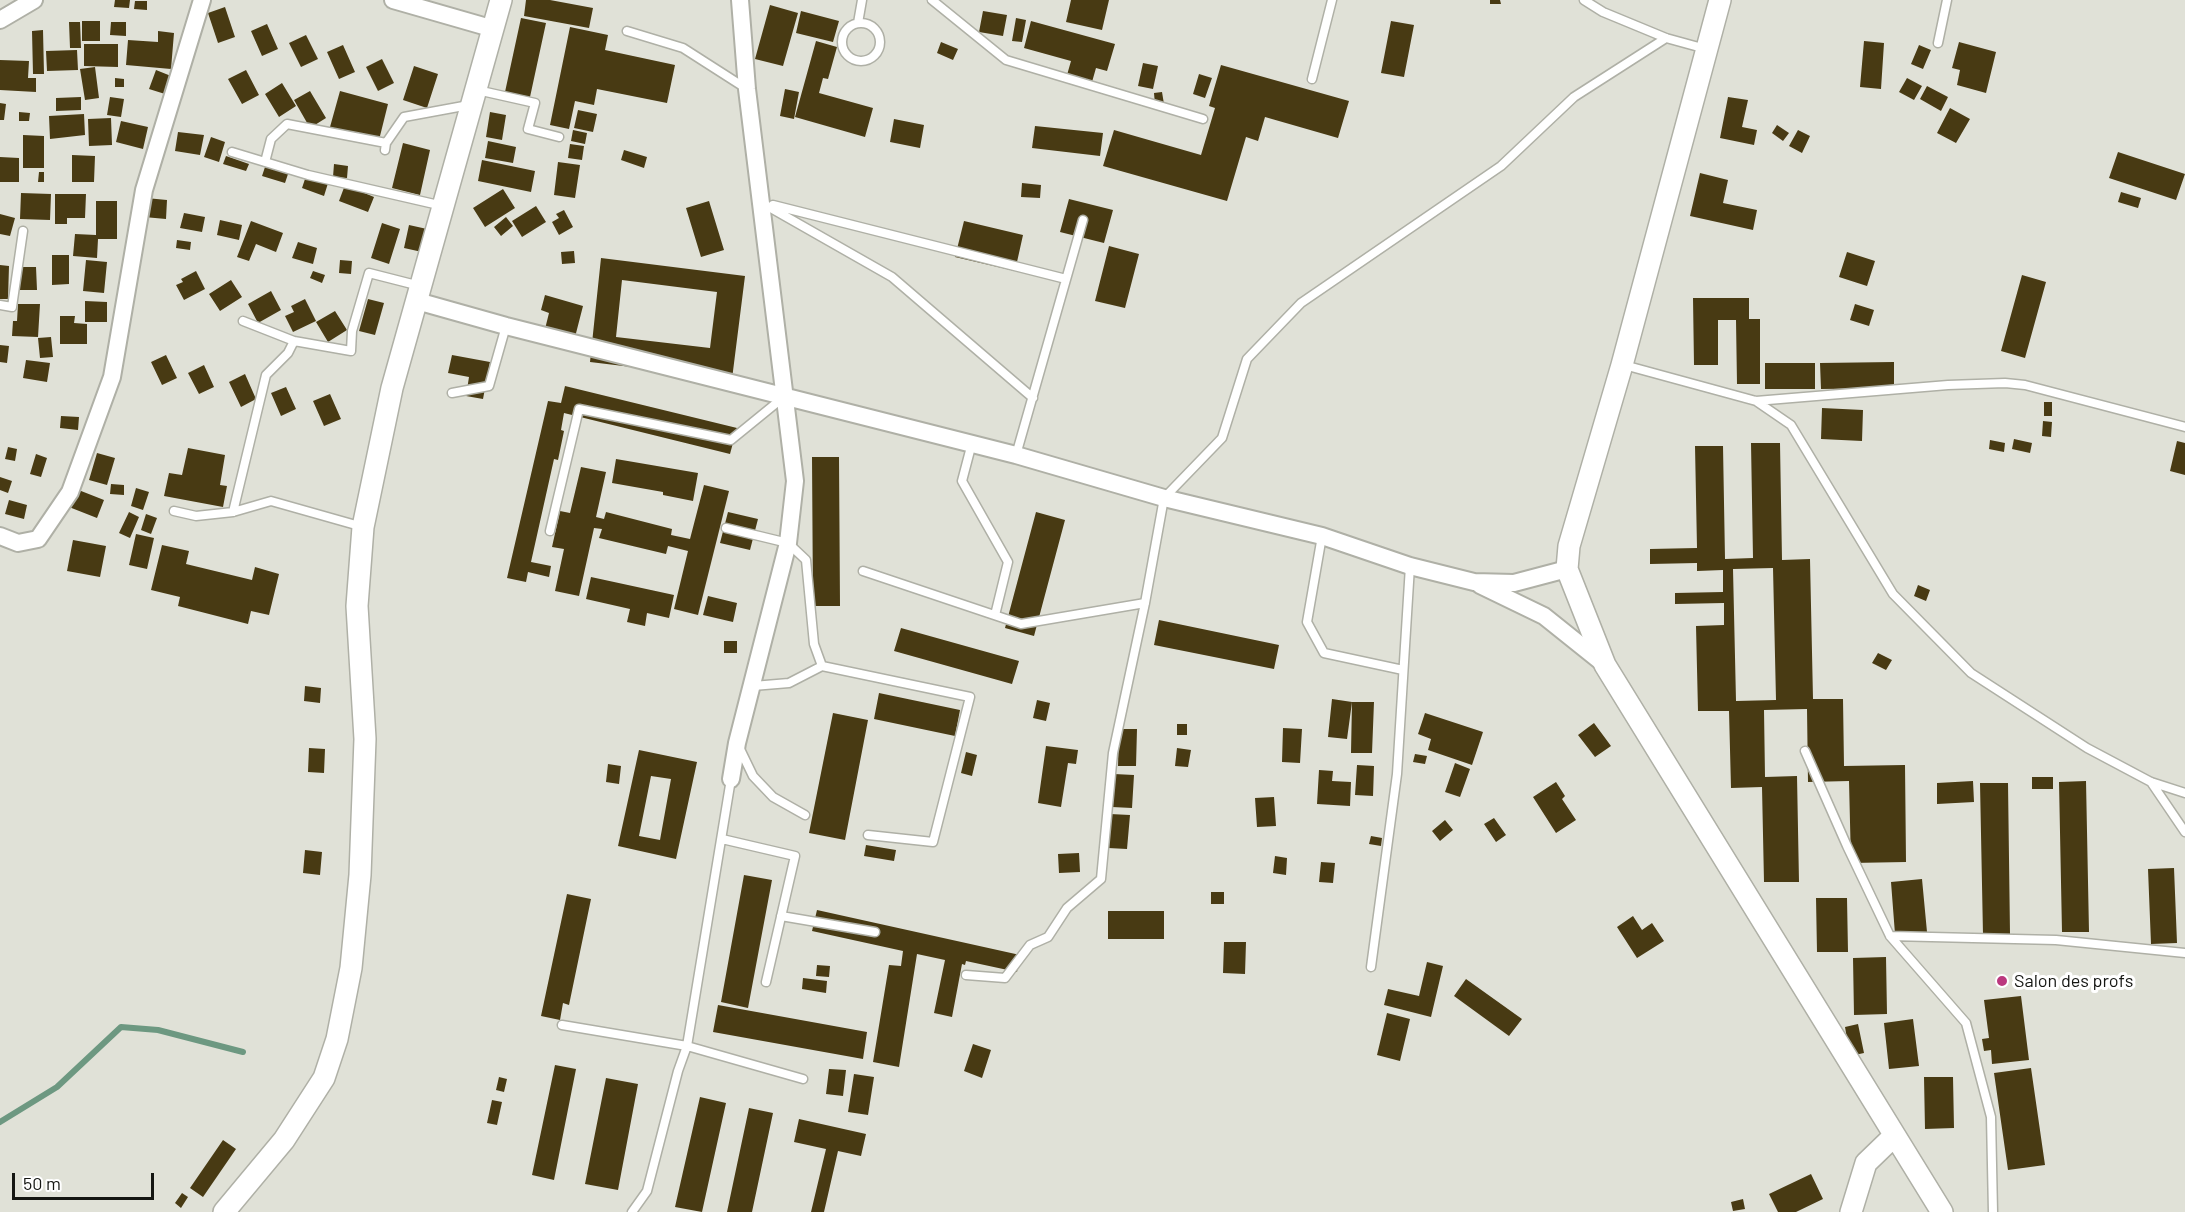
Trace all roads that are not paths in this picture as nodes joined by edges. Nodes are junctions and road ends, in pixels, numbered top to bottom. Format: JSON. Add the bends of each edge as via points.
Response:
{"nodes":[{"id":1,"x":34,"y":0,"type":"edge"},
{"id":2,"x":202,"y":0,"type":"edge"},
{"id":3,"x":393,"y":0,"type":"edge"},
{"id":4,"x":501,"y":0,"type":"edge"},
{"id":5,"x":740,"y":0,"type":"edge"},
{"id":6,"x":862,"y":0,"type":"edge"},
{"id":7,"x":932,"y":0,"type":"edge"},
{"id":8,"x":1332,"y":0,"type":"edge"},
{"id":9,"x":1584,"y":0,"type":"edge"},
{"id":10,"x":1720,"y":0,"type":"edge"},
{"id":11,"x":1947,"y":0,"type":"edge"},
{"id":12,"x":0,"y":21,"type":"edge"},
{"id":13,"x":858,"y":23,"type":"junction"},
{"id":14,"x":494,"y":29,"type":"junction"},
{"id":15,"x":627,"y":31,"type":"dead end"},
{"id":16,"x":1666,"y":39,"type":"junction"},
{"id":17,"x":1938,"y":43,"type":"dead end"},
{"id":18,"x":1707,"y":49,"type":"junction"},
{"id":19,"x":1312,"y":79,"type":"dead end"},
{"id":20,"x":747,"y":89,"type":"junction"},
{"id":21,"x":475,"y":97,"type":"junction"},
{"id":22,"x":1203,"y":119,"type":"dead end"},
{"id":23,"x":559,"y":137,"type":"dead end"},
{"id":24,"x":232,"y":152,"type":"dead end"},
{"id":25,"x":265,"y":162,"type":"junction"},
{"id":26,"x":761,"y":202,"type":"junction"},
{"id":27,"x":444,"y":206,"type":"junction"},
{"id":28,"x":1083,"y":220,"type":"dead end"},
{"id":29,"x":23,"y":231,"type":"dead end"},
{"id":30,"x":1065,"y":279,"type":"junction"},
{"id":31,"x":419,"y":293,"type":"junction"},
{"id":32,"x":0,"y":305,"type":"edge"},
{"id":33,"x":243,"y":321,"type":"dead end"},
{"id":34,"x":506,"y":326,"type":"junction"},
{"id":35,"x":294,"y":341,"type":"junction"},
{"id":36,"x":1622,"y":365,"type":"junction"},
{"id":37,"x":452,"y":393,"type":"dead end"},
{"id":38,"x":785,"y":396,"type":"junction"},
{"id":39,"x":1033,"y":398,"type":"junction"},
{"id":40,"x":1756,"y":401,"type":"junction"},
{"id":41,"x":2185,"y":427,"type":"edge"},
{"id":42,"x":972,"y":443,"type":"junction"},
{"id":43,"x":1017,"y":455,"type":"junction"},
{"id":44,"x":1164,"y":498,"type":"junction"},
{"id":45,"x":174,"y":511,"type":"dead end"},
{"id":46,"x":233,"y":512,"type":"junction"},
{"id":47,"x":363,"y":527,"type":"junction"},
{"id":48,"x":726,"y":528,"type":"dead end"},
{"id":49,"x":550,"y":531,"type":"dead end"},
{"id":50,"x":0,"y":536,"type":"edge"},
{"id":51,"x":1322,"y":536,"type":"junction"},
{"id":52,"x":788,"y":543,"type":"junction"},
{"id":53,"x":1410,"y":566,"type":"junction"},
{"id":54,"x":1566,"y":569,"type":"junction"},
{"id":55,"x":863,"y":571,"type":"dead end"},
{"id":56,"x":1474,"y":582,"type":"junction"},
{"id":57,"x":1145,"y":603,"type":"junction"},
{"id":58,"x":995,"y":615,"type":"junction"},
{"id":59,"x":1605,"y":665,"type":"junction"},
{"id":60,"x":822,"y":666,"type":"junction"},
{"id":61,"x":1403,"y":670,"type":"junction"},
{"id":62,"x":753,"y":686,"type":"junction"},
{"id":63,"x":737,"y":743,"type":"junction"},
{"id":64,"x":1806,"y":751,"type":"dead end"},
{"id":65,"x":732,"y":778,"type":"joint"},
{"id":66,"x":2151,"y":782,"type":"junction"},
{"id":67,"x":2185,"y":793,"type":"edge"},
{"id":68,"x":805,"y":815,"type":"dead end"},
{"id":69,"x":2185,"y":832,"type":"edge"},
{"id":70,"x":868,"y":835,"type":"dead end"},
{"id":71,"x":722,"y":839,"type":"junction"},
{"id":72,"x":781,"y":916,"type":"junction"},
{"id":73,"x":875,"y":932,"type":"dead end"},
{"id":74,"x":1890,"y":936,"type":"junction"},
{"id":75,"x":2185,"y":953,"type":"edge"},
{"id":76,"x":1371,"y":967,"type":"dead end"},
{"id":77,"x":966,"y":975,"type":"dead end"},
{"id":78,"x":766,"y":982,"type":"dead end"},
{"id":79,"x":562,"y":1025,"type":"dead end"},
{"id":80,"x":687,"y":1046,"type":"junction"},
{"id":81,"x":803,"y":1079,"type":"dead end"},
{"id":82,"x":1894,"y":1136,"type":"junction"},
{"id":83,"x":224,"y":1212,"type":"edge"},
{"id":84,"x":632,"y":1212,"type":"edge"},
{"id":85,"x":1851,"y":1212,"type":"edge"},
{"id":86,"x":1942,"y":1212,"type":"edge"},
{"id":87,"x":1994,"y":1212,"type":"edge"}],
"edges":[{"from":1,"to":12,"type":"street"},
{"from":2,"to":50,"type":"street","via":[[144,190],[112,377],[70,492],[38,539],[18,543]]},
{"from":3,"to":14,"type":"street"},
{"from":4,"to":14,"type":"street"},
{"from":5,"to":20,"type":"street"},
{"from":6,"to":13,"type":"lane"},
{"from":7,"to":22,"type":"lane","via":[[1006,60]]},
{"from":8,"to":19,"type":"lane"},
{"from":9,"to":16,"type":"lane","via":[[1602,12]]},
{"from":10,"to":18,"type":"street"},
{"from":11,"to":17,"type":"lane"},
{"from":13,"to":13,"type":"lane","via":[[846,30],[842,43],[847,55],[858,62],[872,59],[880,48],[879,35],[871,25]]},
{"from":14,"to":21,"type":"street"},
{"from":15,"to":20,"type":"lane","via":[[684,48]]},
{"from":16,"to":18,"type":"lane"},
{"from":16,"to":44,"type":"lane","via":[[1574,97],[1501,166],[1302,303],[1247,359],[1222,438]]},
{"from":18,"to":36,"type":"street"},
{"from":20,"to":26,"type":"street"},
{"from":21,"to":23,"type":"lane","via":[[536,103],[528,129]]},
{"from":21,"to":25,"type":"lane","via":[[404,117],[385,147],[287,124],[271,139]]},
{"from":21,"to":27,"type":"street"},
{"from":24,"to":25,"type":"lane"},
{"from":25,"to":27,"type":"lane"},
{"from":26,"to":30,"type":"lane"},
{"from":26,"to":38,"type":"street"},
{"from":26,"to":39,"type":"lane","via":[[892,277]]},
{"from":27,"to":31,"type":"street"},
{"from":28,"to":30,"type":"lane"},
{"from":29,"to":32,"type":"lane","via":[[12,307]]},
{"from":30,"to":39,"type":"lane"},
{"from":31,"to":34,"type":"street"},
{"from":31,"to":35,"type":"lane","via":[[369,273],[352,331],[351,351]]},
{"from":31,"to":47,"type":"street","via":[[392,388]]},
{"from":33,"to":35,"type":"lane"},
{"from":34,"to":37,"type":"lane","via":[[489,386]]},
{"from":34,"to":38,"type":"street"},
{"from":35,"to":46,"type":"lane","via":[[266,375]]},
{"from":36,"to":40,"type":"lane"},
{"from":36,"to":54,"type":"street","via":[[1569,546]]},
{"from":38,"to":42,"type":"street"},
{"from":38,"to":49,"type":"lane","via":[[731,440],[579,409]]},
{"from":38,"to":52,"type":"street","via":[[795,481]]},
{"from":39,"to":43,"type":"lane"},
{"from":40,"to":41,"type":"lane","via":[[2005,382]]},
{"from":40,"to":66,"type":"lane","via":[[1791,425],[1893,594],[1971,673],[2086,748]]},
{"from":42,"to":43,"type":"street"},
{"from":42,"to":58,"type":"lane","via":[[962,481],[1008,562]]},
{"from":43,"to":44,"type":"street"},
{"from":44,"to":51,"type":"street"},
{"from":44,"to":57,"type":"lane"},
{"from":45,"to":46,"type":"lane","via":[[196,516]]},
{"from":46,"to":47,"type":"lane","via":[[272,501]]},
{"from":47,"to":83,"type":"street","via":[[357,606],[365,739],[360,875],[351,968],[337,1040],[324,1078],[284,1140]]},
{"from":48,"to":52,"type":"lane"},
{"from":51,"to":53,"type":"street"},
{"from":51,"to":61,"type":"lane","via":[[1307,622],[1324,653]]},
{"from":52,"to":60,"type":"lane","via":[[806,560],[814,644]]},
{"from":52,"to":62,"type":"street"},
{"from":53,"to":56,"type":"street"},
{"from":53,"to":61,"type":"lane"},
{"from":54,"to":56,"type":"street","via":[[1514,583]]},
{"from":54,"to":59,"type":"street"},
{"from":55,"to":58,"type":"lane"},
{"from":56,"to":59,"type":"street","via":[[1544,616]]},
{"from":57,"to":58,"type":"lane","via":[[1022,624]]},
{"from":57,"to":77,"type":"lane","via":[[1113,753],[1101,879],[1068,908],[1048,937],[1030,945],[1005,978]]},
{"from":59,"to":82,"type":"street"},
{"from":60,"to":62,"type":"lane","via":[[789,683]]},
{"from":60,"to":70,"type":"lane","via":[[969,698],[933,842]]},
{"from":61,"to":76,"type":"lane","via":[[1396,774]]},
{"from":62,"to":63,"type":"street"},
{"from":63,"to":65,"type":"street"},
{"from":63,"to":68,"type":"lane","via":[[753,776],[773,797]]},
{"from":64,"to":74,"type":"lane"},
{"from":65,"to":71,"type":"lane"},
{"from":66,"to":67,"type":"lane"},
{"from":66,"to":69,"type":"lane"},
{"from":71,"to":72,"type":"lane","via":[[795,856]]},
{"from":71,"to":80,"type":"lane"},
{"from":72,"to":73,"type":"lane"},
{"from":72,"to":78,"type":"lane"},
{"from":74,"to":75,"type":"lane","via":[[2056,940]]},
{"from":74,"to":87,"type":"lane","via":[[1966,1023],[1991,1117]]},
{"from":79,"to":80,"type":"lane"},
{"from":80,"to":81,"type":"lane"},
{"from":80,"to":84,"type":"lane","via":[[647,1191]]},
{"from":82,"to":85,"type":"street","via":[[1866,1163]]},
{"from":82,"to":86,"type":"street"}]}
